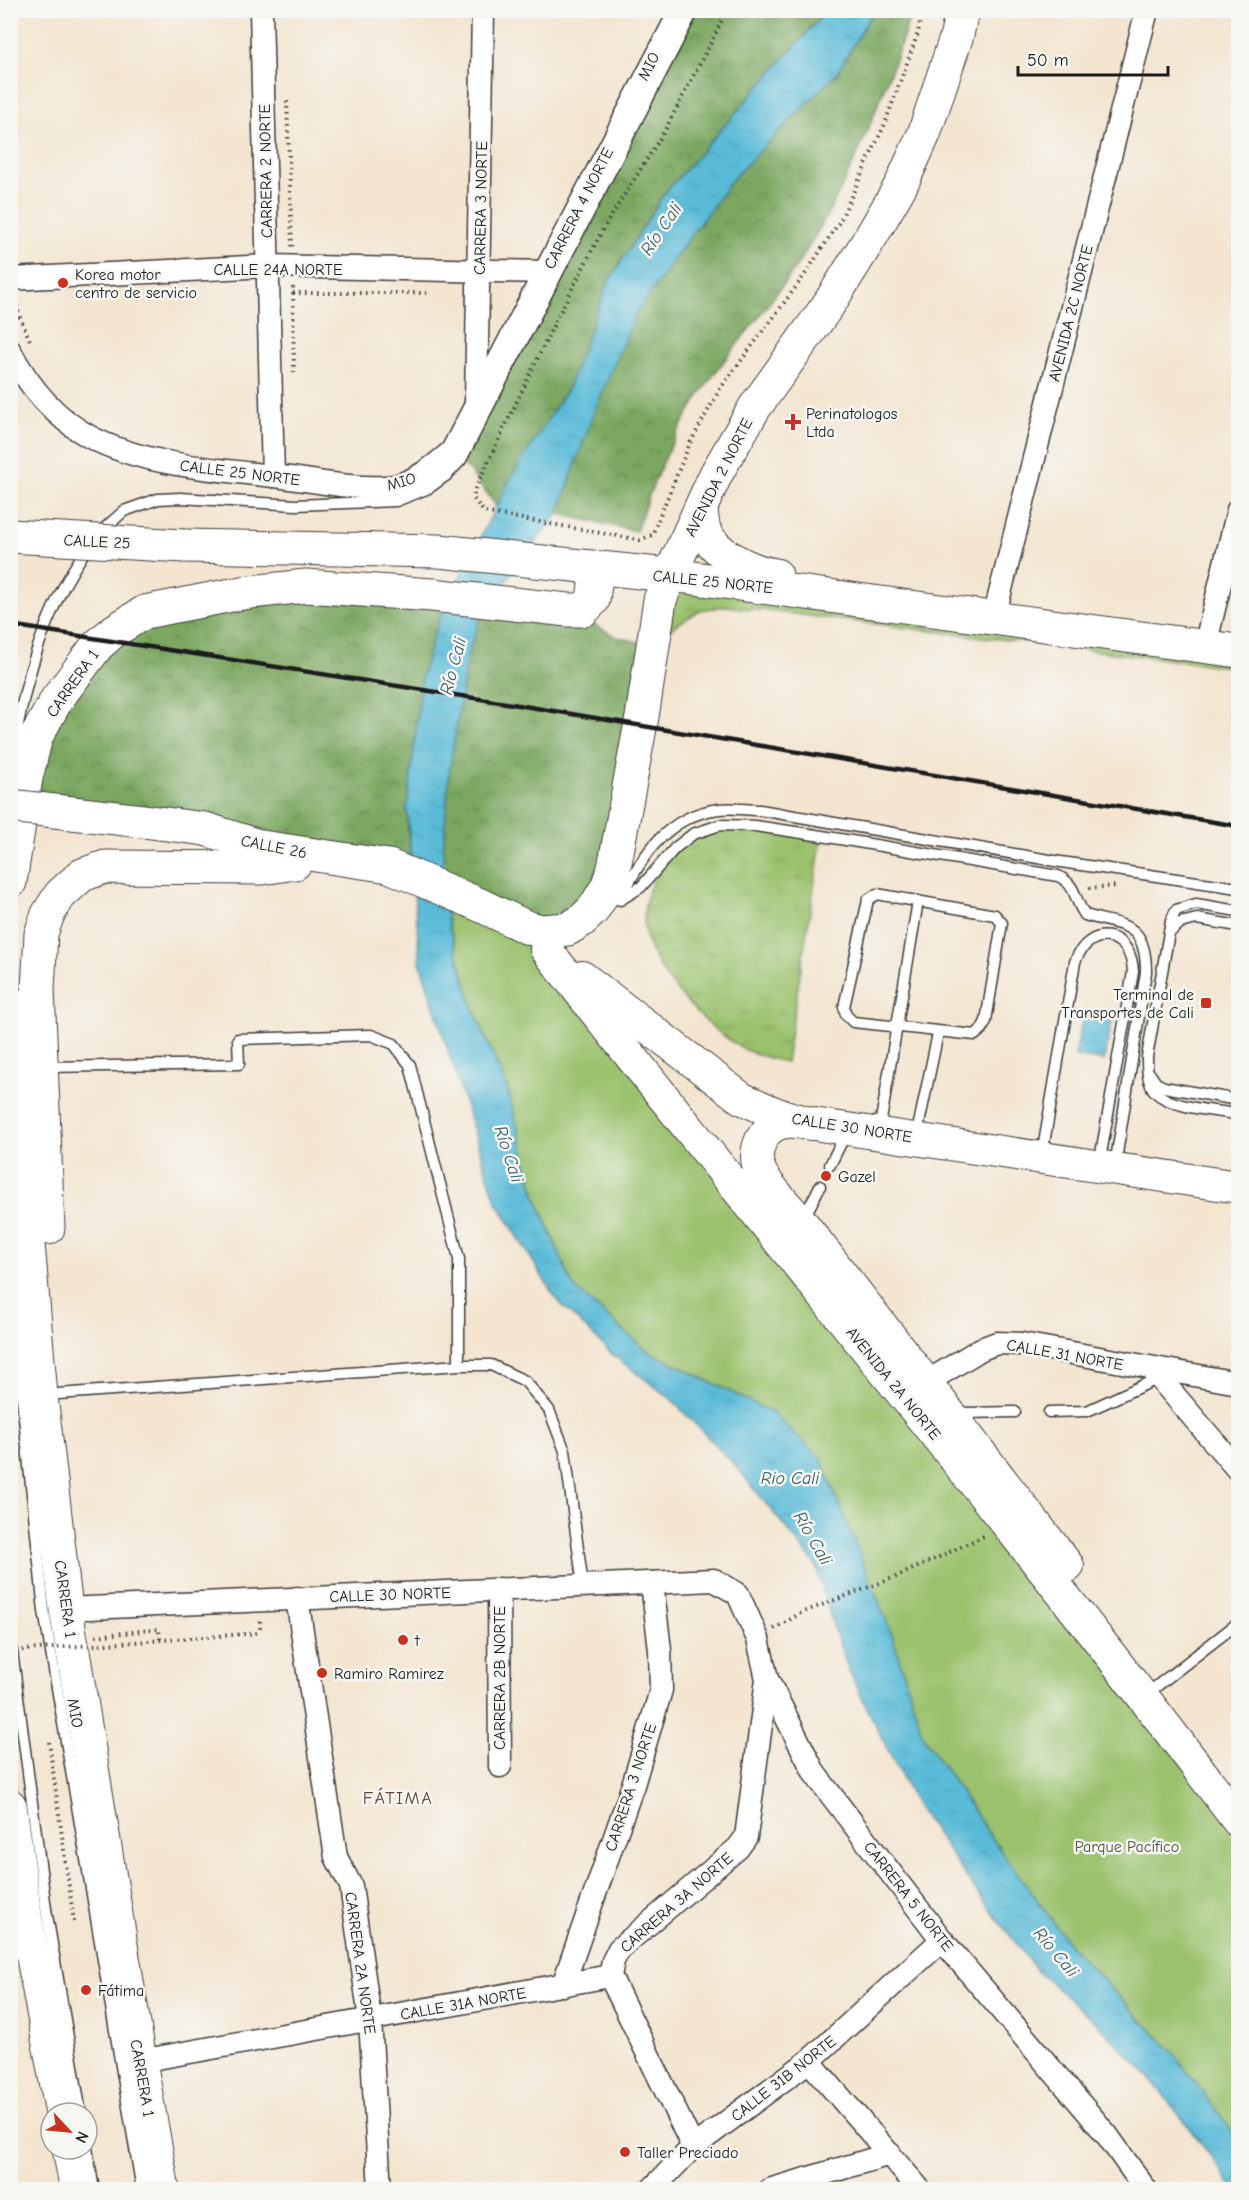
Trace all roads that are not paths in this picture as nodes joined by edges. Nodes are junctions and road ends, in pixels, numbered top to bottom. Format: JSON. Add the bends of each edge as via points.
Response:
{"nodes":[{"id":1,"x":261,"y":10,"type":"edge"},
{"id":2,"x":483,"y":10,"type":"edge"},
{"id":3,"x":681,"y":10,"type":"edge"},
{"id":4,"x":694,"y":10,"type":"edge"},
{"id":5,"x":962,"y":10,"type":"edge"},
{"id":6,"x":1147,"y":10,"type":"edge"},
{"id":7,"x":268,"y":266,"type":"junction"},
{"id":8,"x":478,"y":271,"type":"junction"},
{"id":9,"x":545,"y":272,"type":"junction"},
{"id":10,"x":13,"y":287,"type":"edge"},
{"id":11,"x":21,"y":347,"type":"edge"},
{"id":12,"x":476,"y":406,"type":"junction"},
{"id":13,"x":273,"y":476,"type":"junction"},
{"id":14,"x":701,"y":510,"type":"junction"},
{"id":15,"x":1239,"y":510,"type":"edge"},
{"id":16,"x":10,"y":536,"type":"edge"},
{"id":17,"x":184,"y":546,"type":"joint"},
{"id":18,"x":592,"y":568,"type":"junction"},
{"id":19,"x":670,"y":575,"type":"junction"},
{"id":20,"x":822,"y":594,"type":"junction"},
{"id":21,"x":994,"y":617,"type":"junction"},
{"id":22,"x":1205,"y":646,"type":"junction"},
{"id":23,"x":1239,"y":651,"type":"edge"},
{"id":24,"x":10,"y":770,"type":"edge"},
{"id":25,"x":10,"y":806,"type":"edge"},
{"id":26,"x":338,"y":857,"type":"junction"},
{"id":27,"x":10,"y":882,"type":"edge"},
{"id":28,"x":1239,"y":888,"type":"edge"},
{"id":29,"x":918,"y":901,"type":"junction"},
{"id":30,"x":607,"y":905,"type":"junction"},
{"id":31,"x":1239,"y":912,"type":"edge"},
{"id":32,"x":1239,"y":926,"type":"edge"},
{"id":33,"x":1169,"y":933,"type":"junction"},
{"id":34,"x":536,"y":938,"type":"junction"},
{"id":35,"x":10,"y":1002,"type":"edge"},
{"id":36,"x":897,"y":1027,"type":"junction"},
{"id":37,"x":938,"y":1033,"type":"junction"},
{"id":38,"x":41,"y":1068,"type":"junction"},
{"id":39,"x":1147,"y":1070,"type":"junction"},
{"id":40,"x":1239,"y":1100,"type":"edge"},
{"id":41,"x":1239,"y":1114,"type":"edge"},
{"id":42,"x":813,"y":1124,"type":"junction"},
{"id":43,"x":848,"y":1129,"type":"junction"},
{"id":44,"x":879,"y":1132,"type":"junction"},
{"id":45,"x":916,"y":1138,"type":"junction"},
{"id":46,"x":1042,"y":1158,"type":"junction"},
{"id":47,"x":830,"y":1165,"type":"dead end"},
{"id":48,"x":1107,"y":1167,"type":"junction"},
{"id":49,"x":820,"y":1186,"type":"dead end"},
{"id":50,"x":1239,"y":1187,"type":"edge"},
{"id":51,"x":802,"y":1223,"type":"junction"},
{"id":52,"x":10,"y":1238,"type":"edge"},
{"id":53,"x":459,"y":1365,"type":"junction"},
{"id":54,"x":1155,"y":1373,"type":"junction"},
{"id":55,"x":1239,"y":1383,"type":"edge"},
{"id":56,"x":915,"y":1389,"type":"junction"},
{"id":57,"x":58,"y":1394,"type":"junction"},
{"id":58,"x":1015,"y":1412,"type":"dead end"},
{"id":59,"x":1049,"y":1412,"type":"dead end"},
{"id":60,"x":955,"y":1422,"type":"junction"},
{"id":61,"x":1239,"y":1470,"type":"edge"},
{"id":62,"x":51,"y":1487,"type":"junction"},
{"id":63,"x":714,"y":1580,"type":"joint"},
{"id":64,"x":652,"y":1583,"type":"junction"},
{"id":65,"x":583,"y":1586,"type":"junction"},
{"id":66,"x":499,"y":1589,"type":"junction"},
{"id":67,"x":297,"y":1598,"type":"junction"},
{"id":68,"x":66,"y":1609,"type":"junction"},
{"id":69,"x":1239,"y":1623,"type":"edge"},
{"id":70,"x":10,"y":1636,"type":"edge"},
{"id":71,"x":767,"y":1679,"type":"junction"},
{"id":72,"x":1152,"y":1689,"type":"junction"},
{"id":73,"x":500,"y":1766,"type":"dead end"},
{"id":74,"x":1239,"y":1788,"type":"edge"},
{"id":75,"x":10,"y":1806,"type":"edge"},
{"id":76,"x":1239,"y":1821,"type":"edge"},
{"id":77,"x":18,"y":1915,"type":"edge"},
{"id":78,"x":942,"y":1940,"type":"junction"},
{"id":79,"x":610,"y":1976,"type":"junction"},
{"id":80,"x":563,"y":1985,"type":"junction"},
{"id":81,"x":370,"y":2019,"type":"junction"},
{"id":82,"x":140,"y":2061,"type":"junction"},
{"id":83,"x":810,"y":2061,"type":"junction"},
{"id":84,"x":59,"y":2101,"type":"edge"},
{"id":85,"x":79,"y":2101,"type":"edge"},
{"id":86,"x":693,"y":2147,"type":"junction"},
{"id":87,"x":890,"y":2154,"type":"junction"},
{"id":88,"x":71,"y":2161,"type":"edge"},
{"id":89,"x":89,"y":2161,"type":"edge"},
{"id":90,"x":77,"y":2190,"type":"edge"},
{"id":91,"x":94,"y":2190,"type":"edge"},
{"id":92,"x":142,"y":2190,"type":"edge"},
{"id":93,"x":163,"y":2190,"type":"edge"},
{"id":94,"x":380,"y":2190,"type":"edge"},
{"id":95,"x":651,"y":2190,"type":"edge"},
{"id":96,"x":769,"y":2190,"type":"edge"},
{"id":97,"x":920,"y":2190,"type":"edge"},
{"id":98,"x":1146,"y":2190,"type":"edge"}],
"edges":[{"from":1,"to":7,"type":"street","name":"CARRERA 2 NORTE"},
{"from":2,"to":8,"type":"street","name":"CARRERA 3 NORTE"},
{"from":3,"to":9,"type":"street","name":"CARRERA 4 NORTE"},
{"from":4,"to":24,"type":"lane","name":"MIO","via":[[455,468],[417,495],[396,501],[296,505],[180,498],[158,499],[124,511],[98,534],[75,566],[56,603],[29,672]]},
{"from":5,"to":14,"type":"main road","name":"AVENIDA 2 NORTE","via":[[924,134],[901,185],[829,304],[754,407],[716,474]]},
{"from":6,"to":21,"type":"street","name":"AVENIDA 2C NORTE"},
{"from":7,"to":8,"type":"street","name":"CALLE 24A NORTE"},
{"from":7,"to":10,"type":"street","name":"CALLE 24A NORTE"},
{"from":7,"to":13,"type":"street","name":"CARRERA 2 NORTE"},
{"from":8,"to":9,"type":"street","name":"CALLE 24A NORTE"},
{"from":8,"to":12,"type":"street","name":"CARRERA 3 NORTE"},
{"from":9,"to":12,"type":"street","name":"CARRERA 4 NORTE"},
{"from":11,"to":13,"type":"street","name":"CALLE 25 NORTE","via":[[29,382],[49,406],[87,436],[119,451],[153,460]]},
{"from":12,"to":13,"type":"street","name":"CALLE 25 NORTE","via":[[452,451],[416,478],[387,487]]},
{"from":14,"to":19,"type":"main road","name":"AVENIDA 2 NORTE"},
{"from":14,"to":20,"type":"main road","via":[[704,530],[728,556],[747,567],[788,577]]},
{"from":15,"to":22,"type":"street"},
{"from":16,"to":17,"type":"main road","name":"CALLE 25","bridge":true},
{"from":17,"to":18,"type":"main road","name":"CALLE 25 NORTE","via":[[439,551]]},
{"from":18,"to":19,"type":"main road","name":"CALLE 25 NORTE"},
{"from":18,"to":27,"type":"main road","name":"CARRERA 1","via":[[593,600],[583,610],[306,586],[242,593],[145,612],[97,646],[57,699],[36,737]]},
{"from":19,"to":20,"type":"main road","name":"CALLE 25 NORTE"},
{"from":19,"to":30,"type":"main road","name":"AVENIDA 2 NORTE","via":[[660,600],[642,717],[614,868],[607,887]]},
{"from":20,"to":21,"type":"main road","name":"CALLE 25 NORTE"},
{"from":21,"to":22,"type":"main road","name":"CALLE 25 NORTE"},
{"from":22,"to":23,"type":"main road","name":"CALLE 25 NORTE"},
{"from":25,"to":26,"type":"main road","name":"CALLE 26","bridge":true,"via":[[205,829],[262,847]]},
{"from":26,"to":34,"type":"main road","name":"CALLE 26","via":[[389,866],[480,905]]},
{"from":26,"to":38,"type":"main road","via":[[262,868],[105,867],[82,875],[60,895],[41,934]]},
{"from":28,"to":30,"type":"lane","via":[[760,810],[718,809],[683,819],[662,835]]},
{"from":29,"to":36,"type":"lane"},
{"from":29,"to":36,"type":"lane","via":[[877,894],[868,900],[844,1007],[853,1022]]},
{"from":29,"to":37,"type":"lane","via":[[995,915],[1002,923],[982,1029],[975,1035]]},
{"from":30,"to":34,"type":"main road","name":"AVENIDA 2 NORTE","via":[[568,929]]},
{"from":30,"to":48,"type":"lane","via":[[641,887],[675,848],[693,834],[720,825],[822,836],[1067,880],[1085,915],[1122,924],[1136,933],[1146,952],[1146,972]]},
{"from":31,"to":33,"type":"lane","via":[[1196,904],[1187,906],[1176,910]]},
{"from":32,"to":33,"type":"lane","via":[[1197,919],[1180,923]]},
{"from":33,"to":39,"type":"lane"},
{"from":34,"to":42,"type":"main road","name":"CALLE 30 NORTE","via":[[741,1098]]},
{"from":34,"to":56,"type":"main road","name":"AVENIDA 2A NORTE","via":[[680,1119]]},
{"from":35,"to":62,"type":"main road","name":"CARRERA 1"},
{"from":36,"to":37,"type":"lane"},
{"from":36,"to":44,"type":"lane"},
{"from":37,"to":45,"type":"lane"},
{"from":38,"to":53,"type":"lane","via":[[239,1064],[238,1039],[370,1035],[394,1044],[410,1065],[459,1259]]},
{"from":38,"to":57,"type":"main road"},
{"from":39,"to":40,"type":"lane","via":[[1164,1087]]},
{"from":39,"to":41,"type":"lane","via":[[1151,1087],[1158,1095],[1181,1105]]},
{"from":42,"to":43,"type":"main road","name":"CALLE 30 NORTE"},
{"from":42,"to":51,"type":"main road","name":"AVENIDA 2A NORTE","via":[[781,1123],[763,1136],[758,1148],[761,1174]]},
{"from":43,"to":44,"type":"main road","name":"CALLE 30 NORTE"},
{"from":43,"to":47,"type":"lane"},
{"from":44,"to":45,"type":"main road","name":"CALLE 30 NORTE"},
{"from":45,"to":46,"type":"main road","name":"CALLE 30 NORTE"},
{"from":46,"to":48,"type":"main road","name":"CALLE 30 NORTE"},
{"from":46,"to":48,"type":"lane","via":[[1075,962],[1079,949],[1102,936],[1116,938],[1132,958]]},
{"from":48,"to":50,"type":"main road","name":"CALLE 30 NORTE"},
{"from":49,"to":51,"type":"lane"},
{"from":51,"to":56,"type":"main road","name":"AVENIDA 2A NORTE"},
{"from":52,"to":92,"type":"lane","name":"MIO","via":[[44,1611]]},
{"from":53,"to":57,"type":"lane"},
{"from":53,"to":65,"type":"lane","via":[[491,1365],[525,1381],[549,1410],[565,1451]]},
{"from":54,"to":55,"type":"street","name":"CALLE 31 NORTE"},
{"from":54,"to":56,"type":"street","name":"CALLE 31 NORTE","via":[[1022,1344],[998,1343]]},
{"from":54,"to":59,"type":"lane","via":[[1087,1411]]},
{"from":54,"to":61,"type":"street"},
{"from":56,"to":60,"type":"main road","name":"AVENIDA 2A NORTE"},
{"from":56,"to":72,"type":"main road","name":"AVENIDA 2A NORTE"},
{"from":57,"to":62,"type":"main road"},
{"from":58,"to":60,"type":"lane","via":[[966,1413]]},
{"from":60,"to":72,"type":"main road","name":"AVENIDA 2A NORTE"},
{"from":62,"to":68,"type":"main road","name":"CARRERA 1"},
{"from":63,"to":64,"type":"street","name":"CALLE 30 NORTE"},
{"from":63,"to":71,"type":"street","name":"CARRERA 5 NORTE","via":[[738,1594],[758,1639]]},
{"from":64,"to":65,"type":"street","name":"CALLE 30 NORTE"},
{"from":64,"to":80,"type":"street","name":"CARRERA 3 NORTE","via":[[661,1690],[633,1785]]},
{"from":65,"to":66,"type":"street","name":"CALLE 30 NORTE"},
{"from":66,"to":67,"type":"street","name":"CALLE 30 NORTE"},
{"from":66,"to":73,"type":"street","name":"CARRERA 2B NORTE"},
{"from":67,"to":68,"type":"street","name":"CALLE 30 NORTE"},
{"from":67,"to":81,"type":"street","name":"CARRERA 2A NORTE","via":[[336,1857],[351,1886]]},
{"from":68,"to":82,"type":"main road","name":"CARRERA 1"},
{"from":69,"to":72,"type":"lane"},
{"from":70,"to":85,"type":"lane","via":[[46,1909]]},
{"from":71,"to":78,"type":"street","name":"CARRERA 5 NORTE","via":[[815,1774]]},
{"from":71,"to":79,"type":"street","name":"CARRERA 3A NORTE","via":[[746,1837],[619,1949]]},
{"from":72,"to":74,"type":"main road","name":"AVENIDA 2A NORTE"},
{"from":72,"to":76,"type":"main road","name":"AVENIDA 2A NORTE"},
{"from":75,"to":77,"type":"main road"},
{"from":77,"to":84,"type":"main road"},
{"from":78,"to":83,"type":"street","name":"CALLE 31B NORTE"},
{"from":78,"to":98,"type":"street","name":"CARRERA 5 NORTE","via":[[1107,2135]]},
{"from":79,"to":80,"type":"street","name":"CALLE 31A NORTE"},
{"from":79,"to":86,"type":"street"},
{"from":80,"to":81,"type":"street","name":"CALLE 31A NORTE"},
{"from":81,"to":82,"type":"street","name":"CALLE 31A NORTE"},
{"from":81,"to":94,"type":"street","name":"CARRERA 2A NORTE"},
{"from":82,"to":93,"type":"main road","name":"CARRERA 1"},
{"from":83,"to":86,"type":"street","name":"CALLE 31B NORTE"},
{"from":83,"to":87,"type":"street"},
{"from":86,"to":95,"type":"street","name":"CALLE 31B NORTE"},
{"from":87,"to":96,"type":"street"},
{"from":87,"to":97,"type":"street"},
{"from":88,"to":90,"type":"main road"},
{"from":89,"to":91,"type":"lane"}]}
